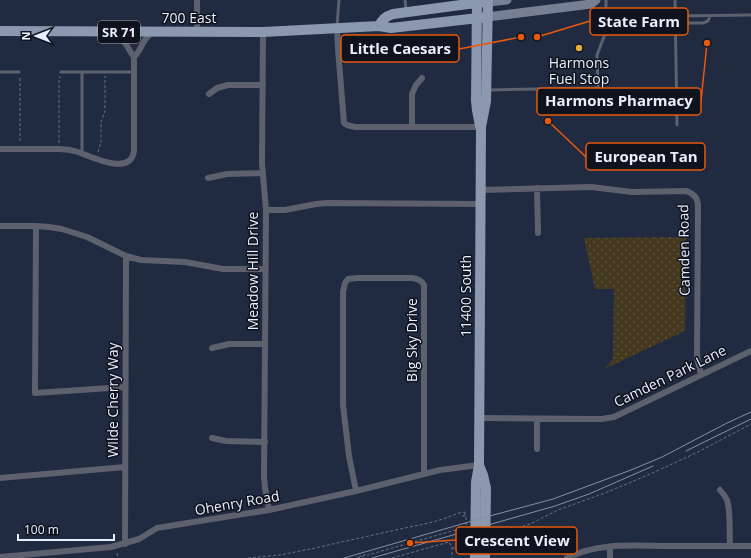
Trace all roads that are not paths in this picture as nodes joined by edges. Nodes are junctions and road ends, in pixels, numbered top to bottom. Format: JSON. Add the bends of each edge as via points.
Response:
{"nodes":[{"id":1,"x":197,"y":0,"type":"edge"},
{"id":2,"x":338,"y":0,"type":"edge"},
{"id":3,"x":405,"y":0,"type":"edge"},
{"id":4,"x":507,"y":0,"type":"edge"},
{"id":5,"x":596,"y":0,"type":"edge"},
{"id":6,"x":606,"y":0,"type":"edge"},
{"id":7,"x":675,"y":0,"type":"edge"},
{"id":8,"x":488,"y":1,"type":"edge"},
{"id":9,"x":477,"y":2,"type":"edge"},
{"id":10,"x":406,"y":12,"type":"junction"},
{"id":11,"x":751,"y":15,"type":"edge"},
{"id":12,"x":675,"y":16,"type":"junction"},
{"id":13,"x":710,"y":16,"type":"junction"},
{"id":14,"x":487,"y":17,"type":"junction"},
{"id":15,"x":477,"y":18,"type":"junction"},
{"id":16,"x":676,"y":23,"type":"junction"},
{"id":17,"x":378,"y":26,"type":"junction"},
{"id":18,"x":337,"y":28,"type":"junction"},
{"id":19,"x":0,"y":31,"type":"edge"},
{"id":20,"x":112,"y":32,"type":"junction"},
{"id":21,"x":153,"y":32,"type":"junction"},
{"id":22,"x":197,"y":32,"type":"junction"},
{"id":23,"x":263,"y":32,"type":"junction"},
{"id":24,"x":134,"y":57,"type":"junction"},
{"id":25,"x":0,"y":72,"type":"edge"},
{"id":26,"x":19,"y":72,"type":"road end"},
{"id":27,"x":61,"y":72,"type":"road end"},
{"id":28,"x":82,"y":72,"type":"junction"},
{"id":29,"x":134,"y":72,"type":"junction"},
{"id":30,"x":422,"y":78,"type":"dead end"},
{"id":31,"x":263,"y":85,"type":"junction"},
{"id":32,"x":487,"y":90,"type":"junction"},
{"id":33,"x":209,"y":94,"type":"dead end"},
{"id":34,"x":677,"y":125,"type":"dead end"},
{"id":35,"x":412,"y":127,"type":"junction"},
{"id":36,"x":481,"y":127,"type":"junction"},
{"id":37,"x":0,"y":149,"type":"edge"},
{"id":38,"x":82,"y":154,"type":"junction"},
{"id":39,"x":263,"y":173,"type":"junction"},
{"id":40,"x":208,"y":178,"type":"dead end"},
{"id":41,"x":537,"y":188,"type":"junction"},
{"id":42,"x":480,"y":190,"type":"junction"},
{"id":43,"x":480,"y":204,"type":"junction"},
{"id":44,"x":266,"y":210,"type":"junction"},
{"id":45,"x":0,"y":226,"type":"edge"},
{"id":46,"x":36,"y":226,"type":"junction"},
{"id":47,"x":538,"y":233,"type":"dead end"},
{"id":48,"x":126,"y":256,"type":"junction"},
{"id":49,"x":265,"y":269,"type":"junction"},
{"id":50,"x":265,"y":344,"type":"junction"},
{"id":51,"x":212,"y":348,"type":"dead end"},
{"id":52,"x":751,"y":351,"type":"edge"},
{"id":53,"x":701,"y":375,"type":"junction"},
{"id":54,"x":125,"y":387,"type":"junction"},
{"id":55,"x":479,"y":418,"type":"junction"},
{"id":56,"x":537,"y":419,"type":"junction"},
{"id":57,"x":212,"y":438,"type":"dead end"},
{"id":58,"x":265,"y":442,"type":"junction"},
{"id":59,"x":537,"y":449,"type":"dead end"},
{"id":60,"x":479,"y":464,"type":"junction"},
{"id":61,"x":125,"y":467,"type":"junction"},
{"id":62,"x":424,"y":474,"type":"junction"},
{"id":63,"x":0,"y":478,"type":"edge"},
{"id":64,"x":720,"y":490,"type":"dead end"},
{"id":65,"x":356,"y":491,"type":"junction"},
{"id":66,"x":269,"y":510,"type":"junction"},
{"id":67,"x":124,"y":544,"type":"junction"},
{"id":68,"x":730,"y":546,"type":"junction"},
{"id":69,"x":751,"y":546,"type":"edge"},
{"id":70,"x":610,"y":547,"type":"junction"},
{"id":71,"x":0,"y":557,"type":"edge"},
{"id":72,"x":475,"y":558,"type":"edge"},
{"id":73,"x":486,"y":558,"type":"edge"},
{"id":74,"x":567,"y":558,"type":"edge"},
{"id":75,"x":610,"y":558,"type":"edge"}],
"edges":[{"from":1,"to":22,"type":"street"},
{"from":2,"to":18,"type":"lane"},
{"from":3,"to":10,"type":"lane"},
{"from":4,"to":8,"type":"main road"},
{"from":5,"to":14,"type":"main road","name":"700 East","number":"SR 71","via":[[591,4]]},
{"from":6,"to":32,"type":"lane","via":[[605,34],[597,59],[598,88]]},
{"from":7,"to":12,"type":"lane"},
{"from":8,"to":9,"type":"main road"},
{"from":8,"to":14,"type":"main road","name":"11400 South"},
{"from":9,"to":10,"type":"main road"},
{"from":9,"to":15,"type":"main road","name":"11400 South"},
{"from":10,"to":17,"type":"main road","via":[[390,15]]},
{"from":11,"to":13,"type":"lane"},
{"from":12,"to":13,"type":"lane"},
{"from":12,"to":16,"type":"lane"},
{"from":13,"to":16,"type":"lane","via":[[708,21],[702,23]]},
{"from":14,"to":15,"type":"main road","name":"700 East","number":"SR 71"},
{"from":14,"to":32,"type":"main road","name":"11400 South"},
{"from":15,"to":17,"type":"main road","name":"700 East","number":"SR 71","via":[[391,28]]},
{"from":15,"to":36,"type":"main road","name":"11400 South","via":[[476,101]]},
{"from":16,"to":34,"type":"lane"},
{"from":17,"to":18,"type":"main road","name":"700 East","number":"SR 71"},
{"from":18,"to":23,"type":"main road","name":"700 East","number":"SR 71"},
{"from":18,"to":35,"type":"street","via":[[344,123],[355,127]]},
{"from":19,"to":20,"type":"main road","name":"700 East","number":"SR 71"},
{"from":20,"to":21,"type":"main road","name":"700 East","number":"SR 71"},
{"from":20,"to":24,"type":"street","via":[[126,44]]},
{"from":21,"to":22,"type":"main road","name":"700 East","number":"SR 71"},
{"from":21,"to":24,"type":"street","via":[[147,36]]},
{"from":22,"to":23,"type":"main road","name":"700 East","number":"SR 71"},
{"from":23,"to":31,"type":"street","name":"Meadow Hill Drive"},
{"from":24,"to":29,"type":"street"},
{"from":25,"to":26,"type":"lane"},
{"from":27,"to":28,"type":"lane"},
{"from":28,"to":29,"type":"lane"},
{"from":28,"to":38,"type":"lane"},
{"from":29,"to":38,"type":"street","via":[[134,150],[131,159],[126,163],[110,163]]},
{"from":30,"to":35,"type":"street","via":[[412,94]]},
{"from":31,"to":33,"type":"street","via":[[228,85]]},
{"from":31,"to":39,"type":"street","name":"Meadow Hill Drive"},
{"from":32,"to":36,"type":"main road","name":"11400 South"},
{"from":35,"to":36,"type":"street"},
{"from":36,"to":42,"type":"main road","name":"11400 South"},
{"from":37,"to":38,"type":"street","via":[[59,149]]},
{"from":39,"to":40,"type":"street","via":[[227,174]]},
{"from":39,"to":44,"type":"street","name":"Meadow Hill Drive"},
{"from":41,"to":42,"type":"street","name":"Camden Road"},
{"from":41,"to":47,"type":"street"},
{"from":41,"to":53,"type":"street","name":"Camden Road","via":[[591,187],[632,192],[686,191],[695,196],[698,204],[697,357]]},
{"from":42,"to":43,"type":"main road","name":"11400 South"},
{"from":43,"to":44,"type":"street","via":[[327,203],[285,210]]},
{"from":43,"to":55,"type":"main road","name":"11400 South"},
{"from":44,"to":49,"type":"street","name":"Meadow Hill Drive"},
{"from":45,"to":46,"type":"street"},
{"from":46,"to":48,"type":"street","via":[[87,237]]},
{"from":46,"to":54,"type":"street","via":[[35,393]]},
{"from":48,"to":49,"type":"street","via":[[223,269]]},
{"from":48,"to":54,"type":"street","name":"Wilde Cherry Way"},
{"from":49,"to":50,"type":"street","name":"Meadow Hill Drive"},
{"from":50,"to":51,"type":"street","via":[[229,344]]},
{"from":50,"to":58,"type":"street","name":"Meadow Hill Drive"},
{"from":52,"to":53,"type":"street","name":"Camden Park Lane"},
{"from":53,"to":56,"type":"street","name":"Camden Park Lane","via":[[614,417]]},
{"from":54,"to":61,"type":"street","name":"Wilde Cherry Way"},
{"from":55,"to":56,"type":"street","name":"Camden Park Lane"},
{"from":55,"to":60,"type":"main road","name":"11400 South"},
{"from":56,"to":59,"type":"street"},
{"from":57,"to":58,"type":"street"},
{"from":58,"to":66,"type":"street","name":"Meadow Hill Drive","via":[[265,488]]},
{"from":60,"to":62,"type":"street","name":"Ohenry Road"},
{"from":60,"to":72,"type":"main road","name":"11400 South","via":[[476,482]]},
{"from":60,"to":73,"type":"main road","name":"11400 South","via":[[486,488]]},
{"from":61,"to":63,"type":"street"},
{"from":61,"to":67,"type":"street","name":"Wilde Cherry Way"},
{"from":62,"to":65,"type":"street","name":"Ohenry Road"},
{"from":62,"to":65,"type":"street","name":"Big Sky Drive","via":[[424,286],[417,278],[348,279],[343,292],[343,405]]},
{"from":64,"to":68,"type":"street","via":[[728,502]]},
{"from":65,"to":66,"type":"street","name":"Ohenry Road"},
{"from":66,"to":67,"type":"street","name":"Ohenry Road","via":[[163,527]]},
{"from":67,"to":71,"type":"street","name":"Ohenry Road"},
{"from":68,"to":69,"type":"street"},
{"from":68,"to":70,"type":"street"},
{"from":70,"to":74,"type":"street","via":[[590,550]]},
{"from":70,"to":75,"type":"street"}]}
